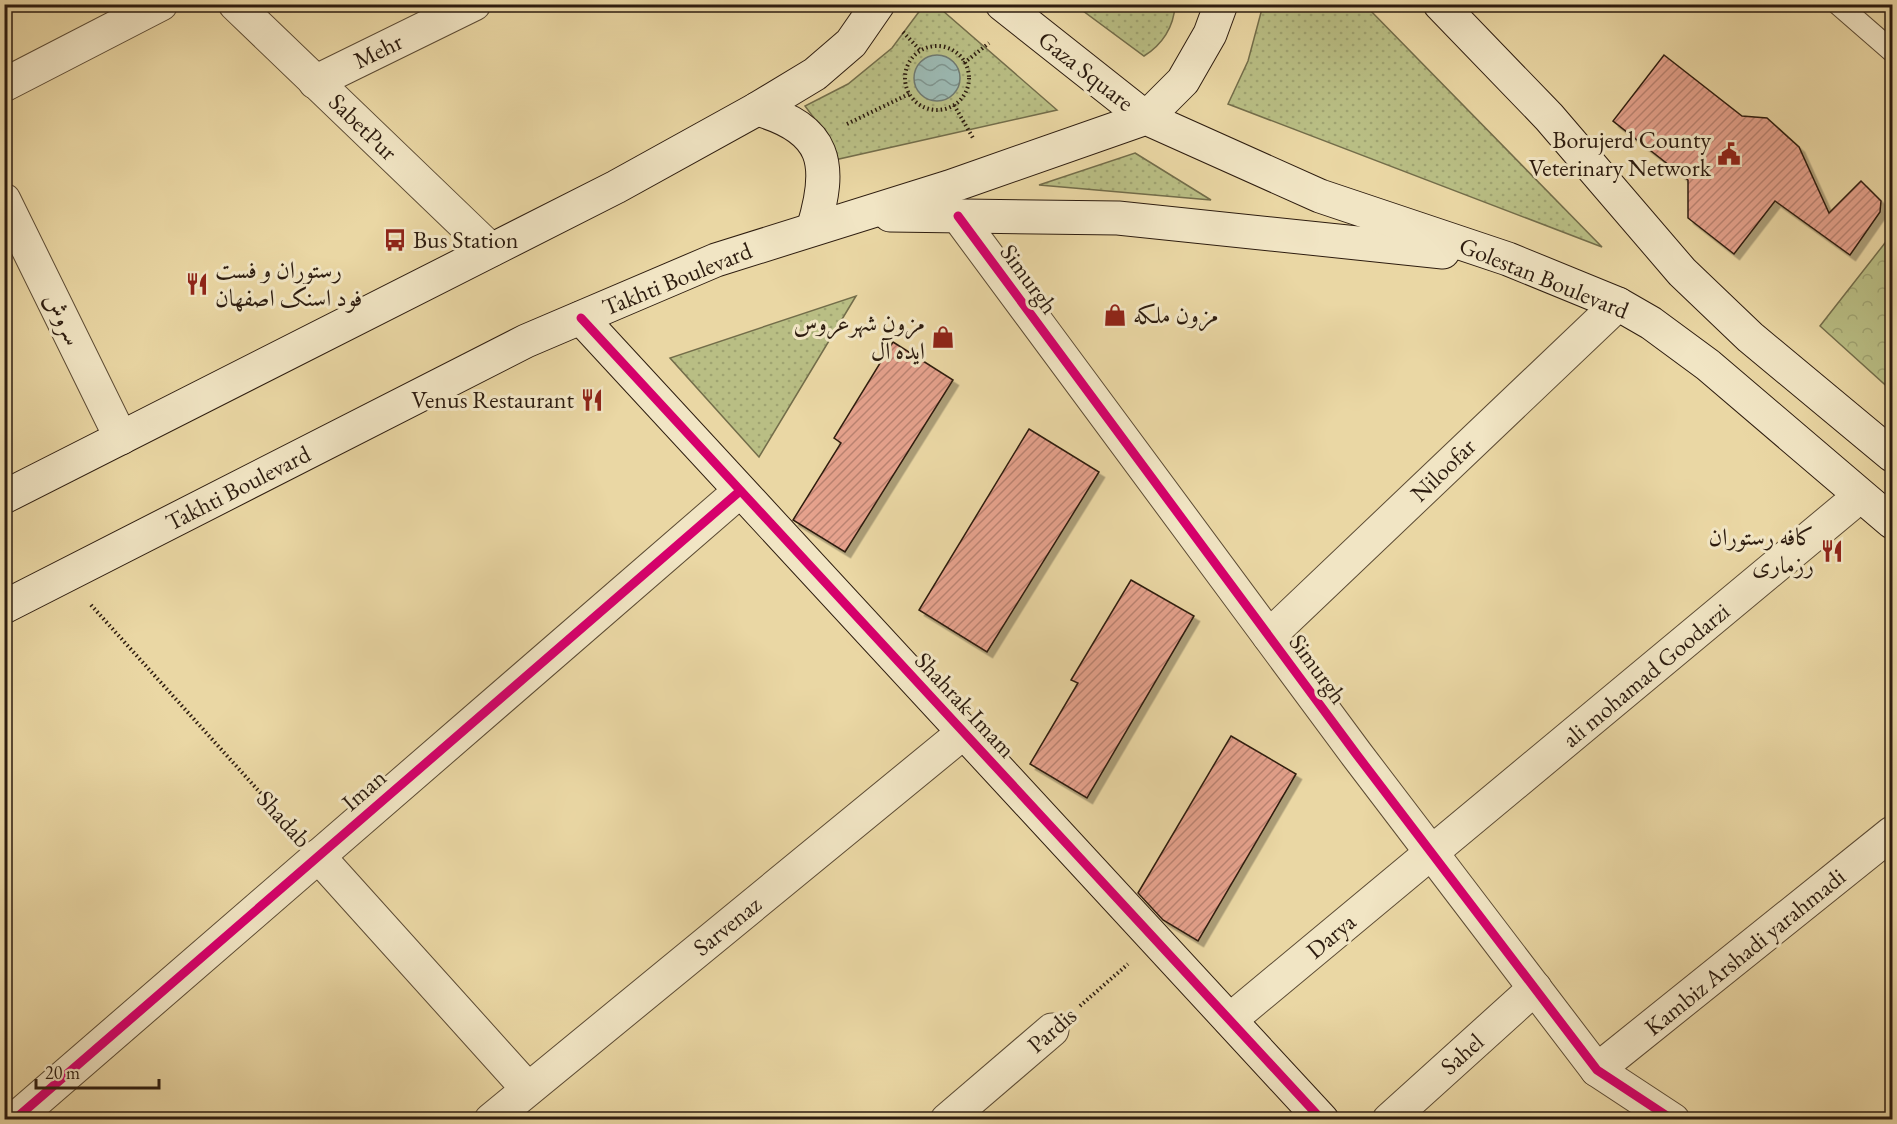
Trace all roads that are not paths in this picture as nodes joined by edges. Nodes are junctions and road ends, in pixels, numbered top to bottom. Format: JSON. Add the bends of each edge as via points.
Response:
{"nodes":[{"id":1,"x":161,"y":4,"type":"edge"},
{"id":2,"x":235,"y":4,"type":"edge"},
{"id":3,"x":474,"y":4,"type":"edge"},
{"id":4,"x":878,"y":4,"type":"edge"},
{"id":5,"x":1002,"y":4,"type":"edge"},
{"id":6,"x":1221,"y":4,"type":"edge"},
{"id":7,"x":1440,"y":4,"type":"edge"},
{"id":8,"x":1838,"y":4,"type":"edge"},
{"id":9,"x":1893,"y":51,"type":"edge"},
{"id":10,"x":315,"y":82,"type":"junction"},
{"id":11,"x":4,"y":85,"type":"edge"},
{"id":12,"x":757,"y":109,"type":"junction"},
{"id":13,"x":1146,"y":118,"type":"junction"},
{"id":14,"x":4,"y":200,"type":"edge"},
{"id":15,"x":858,"y":215,"type":"junction"},
{"id":16,"x":958,"y":216,"type":"junction"},
{"id":17,"x":813,"y":229,"type":"junction"},
{"id":18,"x":491,"y":250,"type":"junction"},
{"id":19,"x":1508,"y":259,"type":"junction"},
{"id":20,"x":1618,"y":304,"type":"junction"},
{"id":21,"x":581,"y":318,"type":"junction"},
{"id":22,"x":121,"y":438,"type":"junction"},
{"id":23,"x":1893,"y":455,"type":"edge"},
{"id":24,"x":740,"y":490,"type":"junction"},
{"id":25,"x":1860,"y":496,"type":"junction"},
{"id":26,"x":4,"y":497,"type":"edge"},
{"id":27,"x":1893,"y":522,"type":"edge"},
{"id":28,"x":4,"y":607,"type":"edge"},
{"id":29,"x":1269,"y":636,"type":"junction"},
{"id":30,"x":964,"y":732,"type":"junction"},
{"id":31,"x":1893,"y":833,"type":"edge"},
{"id":32,"x":1431,"y":853,"type":"junction"},
{"id":33,"x":318,"y":856,"type":"junction"},
{"id":34,"x":1534,"y":988,"type":"junction"},
{"id":35,"x":1230,"y":1020,"type":"junction"},
{"id":36,"x":1052,"y":1030,"type":"road end"},
{"id":37,"x":1597,"y":1070,"type":"junction"},
{"id":38,"x":528,"y":1089,"type":"junction"},
{"id":39,"x":14,"y":1119,"type":"edge"},
{"id":40,"x":491,"y":1119,"type":"edge"},
{"id":41,"x":947,"y":1119,"type":"edge"},
{"id":42,"x":1322,"y":1119,"type":"edge"},
{"id":43,"x":1389,"y":1119,"type":"edge"},
{"id":44,"x":1673,"y":1119,"type":"edge"}],
"edges":[{"from":1,"to":11,"type":"street"},
{"from":2,"to":10,"type":"street","name":"SabetPur"},
{"from":3,"to":10,"type":"street","name":"Mehr"},
{"from":4,"to":12,"type":"street","via":[[851,43],[815,74]]},
{"from":5,"to":13,"type":"street","name":"Gaza Square"},
{"from":6,"to":13,"type":"street","name":"Gaza Square","via":[[1210,34],[1183,81]]},
{"from":7,"to":23,"type":"street","via":[[1549,117],[1682,272],[1750,337]]},
{"from":8,"to":9,"type":"lane"},
{"from":10,"to":18,"type":"street","name":"SabetPur"},
{"from":12,"to":17,"type":"street","via":[[790,120],[814,141],[823,157],[823,196]]},
{"from":12,"to":18,"type":"street"},
{"from":13,"to":15,"type":"street","name":"Takhti Boulevard","via":[[1073,146]]},
{"from":13,"to":19,"type":"street","name":"Golestan Boulevard","via":[[1320,196]]},
{"from":14,"to":22,"type":"street","name":"سروش"},
{"from":15,"to":16,"type":"street"},
{"from":15,"to":17,"type":"street","name":"Takhti Boulevard"},
{"from":16,"to":19,"type":"street","via":[[1118,218]]},
{"from":16,"to":29,"type":"street","name":"Simurgh"},
{"from":17,"to":21,"type":"street","name":"Takhti Boulevard","via":[[716,260]]},
{"from":18,"to":22,"type":"street"},
{"from":19,"to":20,"type":"street","name":"Golestan Boulevard"},
{"from":20,"to":25,"type":"street","name":"Golestan Boulevard","via":[[1708,365]]},
{"from":20,"to":29,"type":"street","name":"Niloofar"},
{"from":21,"to":24,"type":"street","name":"Shahrak Imam"},
{"from":21,"to":28,"type":"street","name":"Takhti Boulevard","via":[[526,341]]},
{"from":22,"to":26,"type":"street"},
{"from":24,"to":30,"type":"street","name":"Shahrak Imam"},
{"from":24,"to":33,"type":"street","name":"Iman"},
{"from":25,"to":27,"type":"street","name":"Golestan Boulevard"},
{"from":25,"to":32,"type":"street","name":"ali mohamad Goodarzi"},
{"from":29,"to":32,"type":"street","name":"Simurgh"},
{"from":30,"to":35,"type":"street","name":"Shahrak Imam"},
{"from":30,"to":38,"type":"street","name":"Sarvenaz"},
{"from":31,"to":37,"type":"street","name":"Kambiz Arshadi yarahmadi"},
{"from":32,"to":34,"type":"street","name":"Simurgh"},
{"from":32,"to":35,"type":"street","name":"Darya"},
{"from":33,"to":38,"type":"street","name":"Shadab"},
{"from":33,"to":39,"type":"street","name":"Iman"},
{"from":34,"to":37,"type":"street","name":"Simurgh"},
{"from":34,"to":43,"type":"street","name":"Sahel"},
{"from":35,"to":42,"type":"street","name":"Shahrak Imam"},
{"from":36,"to":41,"type":"street","name":"Pardis"},
{"from":37,"to":44,"type":"street","name":"Simurgh"},
{"from":38,"to":40,"type":"street","name":"Sarvenaz"}]}
